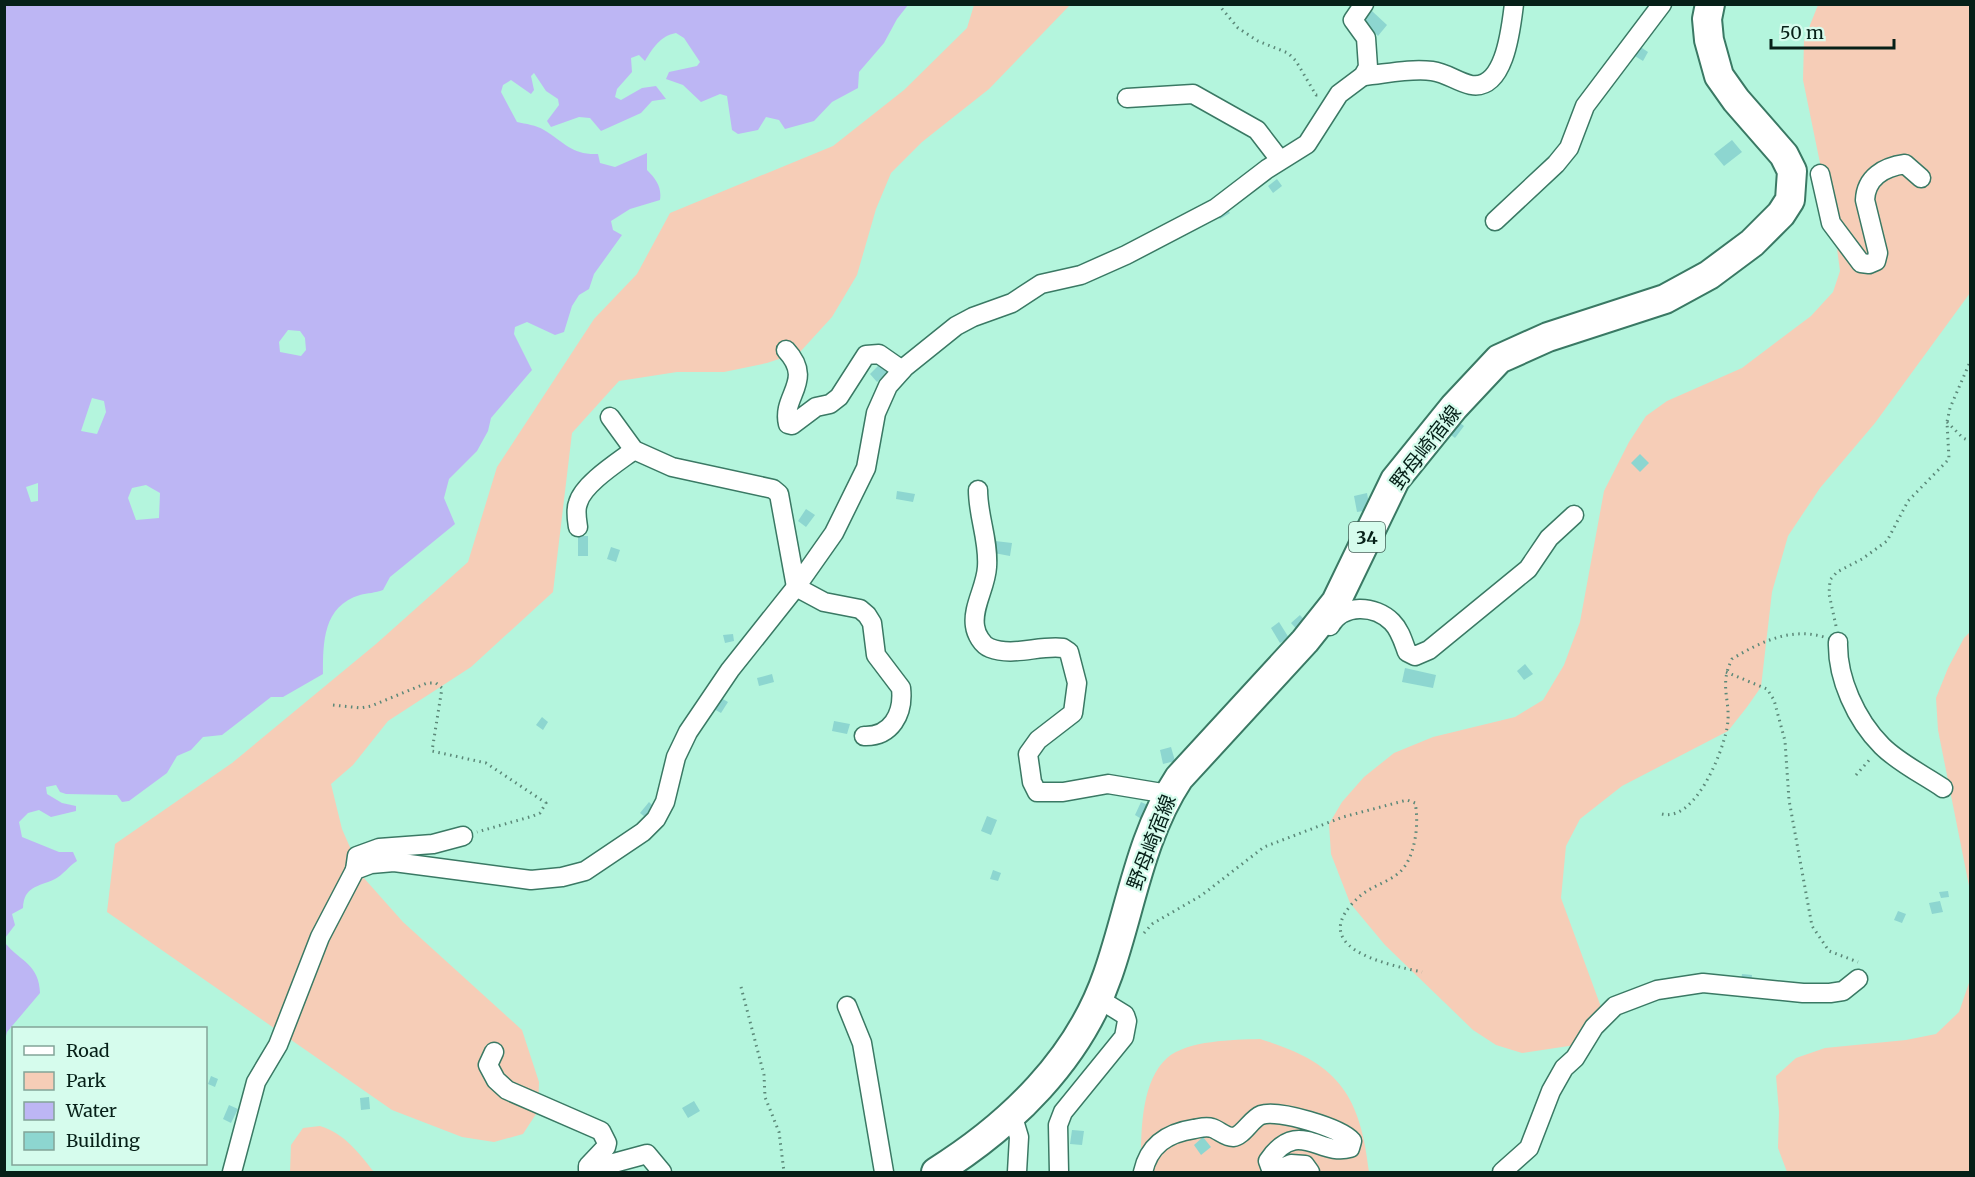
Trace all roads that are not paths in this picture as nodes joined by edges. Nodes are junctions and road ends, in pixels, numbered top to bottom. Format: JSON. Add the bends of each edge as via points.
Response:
{"nodes":[{"id":1,"x":1364,"y":4,"type":"edge"},
{"id":2,"x":1514,"y":4,"type":"edge"},
{"id":3,"x":1662,"y":4,"type":"edge"},
{"id":4,"x":1710,"y":4,"type":"edge"},
{"id":5,"x":1363,"y":76,"type":"junction"},
{"id":6,"x":1127,"y":98,"type":"dead end"},
{"id":7,"x":1280,"y":160,"type":"junction"},
{"id":8,"x":1792,"y":178,"type":"junction"},
{"id":9,"x":1921,"y":178,"type":"dead end"},
{"id":10,"x":1495,"y":221,"type":"dead end"},
{"id":11,"x":786,"y":350,"type":"dead end"},
{"id":12,"x":902,"y":370,"type":"junction"},
{"id":13,"x":610,"y":417,"type":"dead end"},
{"id":14,"x":634,"y":450,"type":"junction"},
{"id":15,"x":978,"y":490,"type":"dead end"},
{"id":16,"x":1574,"y":515,"type":"dead end"},
{"id":17,"x":578,"y":527,"type":"dead end"},
{"id":18,"x":796,"y":587,"type":"junction"},
{"id":19,"x":1310,"y":634,"type":"junction"},
{"id":20,"x":1838,"y":642,"type":"road end"},
{"id":21,"x":864,"y":736,"type":"dead end"},
{"id":22,"x":1943,"y":788,"type":"dead end"},
{"id":23,"x":1168,"y":794,"type":"junction"},
{"id":24,"x":463,"y":836,"type":"road end"},
{"id":25,"x":355,"y":870,"type":"junction"},
{"id":26,"x":1858,"y":979,"type":"road end"},
{"id":27,"x":1099,"y":999,"type":"junction"},
{"id":28,"x":847,"y":1006,"type":"dead end"},
{"id":29,"x":494,"y":1052,"type":"dead end"},
{"id":30,"x":1013,"y":1117,"type":"junction"},
{"id":31,"x":232,"y":1173,"type":"edge"},
{"id":32,"x":662,"y":1173,"type":"edge"},
{"id":33,"x":884,"y":1173,"type":"edge"},
{"id":34,"x":936,"y":1173,"type":"edge"},
{"id":35,"x":1017,"y":1173,"type":"edge"},
{"id":36,"x":1059,"y":1173,"type":"edge"},
{"id":37,"x":1143,"y":1173,"type":"edge"},
{"id":38,"x":1310,"y":1173,"type":"edge"},
{"id":39,"x":1502,"y":1173,"type":"edge"}],
"edges":[{"from":1,"to":5,"type":"street","via":[[1353,21],[1366,38],[1368,67]]},
{"from":2,"to":5,"type":"street","via":[[1499,68],[1490,81],[1468,85],[1431,70]]},
{"from":3,"to":10,"type":"street","via":[[1585,106],[1563,156]]},
{"from":4,"to":8,"type":"main road","via":[[1709,40],[1719,76],[1784,155]]},
{"from":5,"to":7,"type":"street","via":[[1339,94],[1307,144]]},
{"from":6,"to":7,"type":"street","via":[[1193,94],[1257,130]]},
{"from":7,"to":12,"type":"street","via":[[1216,208],[1126,255],[1081,275],[1041,284],[1012,303],[956,326]]},
{"from":8,"to":9,"type":"street","via":[[1827,173],[1831,223],[1862,263],[1869,264],[1876,261],[1878,253],[1865,200],[1871,179],[1884,169],[1905,164]]},
{"from":8,"to":19,"type":"main road","name":"野母崎宿線","number":"34","via":[[1790,200],[1781,214],[1752,243],[1709,275],[1665,299],[1548,337],[1499,359],[1395,480],[1336,602]]},
{"from":11,"to":12,"type":"street","via":[[796,361],[798,371],[788,414],[788,424],[792,425],[816,407],[839,397],[866,355],[879,354]]},
{"from":12,"to":18,"type":"street","via":[[880,399],[866,468],[834,533]]},
{"from":13,"to":14,"type":"street"},
{"from":14,"to":17,"type":"street","via":[[580,498]]},
{"from":14,"to":18,"type":"street","via":[[672,467],[773,489],[779,494]]},
{"from":15,"to":23,"type":"street","via":[[987,554],[987,570],[975,614],[980,639],[988,647],[1008,651],[1063,648],[1069,652],[1077,683],[1073,713],[1038,740],[1028,754],[1037,792],[1108,784]]},
{"from":16,"to":19,"type":"street","via":[[1549,538],[1528,569],[1429,650],[1415,656],[1407,652],[1391,621],[1367,609],[1344,612],[1327,632],[1318,637]]},
{"from":18,"to":21,"type":"street","via":[[824,602],[860,609],[872,623],[876,655],[901,688],[902,698],[899,713],[884,734]]},
{"from":18,"to":25,"type":"street","via":[[730,670],[688,732],[656,819],[606,858],[585,871],[531,880],[394,862]]},
{"from":19,"to":23,"type":"main road","name":"野母崎宿線","number":"34"},
{"from":20,"to":22,"type":"street","via":[[1841,680],[1882,746]]},
{"from":23,"to":27,"type":"main road","name":"野母崎宿線","number":"34","via":[[1154,824]]},
{"from":24,"to":25,"type":"street","via":[[433,844],[367,850],[357,856]]},
{"from":25,"to":31,"type":"street","via":[[320,937],[278,1045],[256,1082]]},
{"from":26,"to":39,"type":"street","via":[[1843,991],[1830,993],[1703,983],[1657,990],[1616,1006],[1594,1027],[1564,1068],[1530,1148]]},
{"from":27,"to":30,"type":"main road","name":"野母崎宿線","number":"34","via":[[1066,1051]]},
{"from":27,"to":36,"type":"street","via":[[1125,1015],[1127,1026],[1119,1044],[1063,1112],[1058,1125]]},
{"from":28,"to":33,"type":"street","via":[[862,1043]]},
{"from":29,"to":32,"type":"street","via":[[488,1065],[507,1090],[601,1131],[606,1147],[588,1170],[647,1154]]},
{"from":30,"to":34,"type":"main road","name":"野母崎宿線","number":"34","via":[[977,1147]]},
{"from":30,"to":35,"type":"street","via":[[1019,1137]]},
{"from":37,"to":38,"type":"street","via":[[1146,1158],[1166,1136],[1205,1127],[1237,1136],[1252,1120],[1274,1112],[1323,1127],[1352,1141],[1350,1148],[1343,1150],[1305,1140],[1290,1142],[1268,1161],[1272,1172],[1299,1162]]}]}
